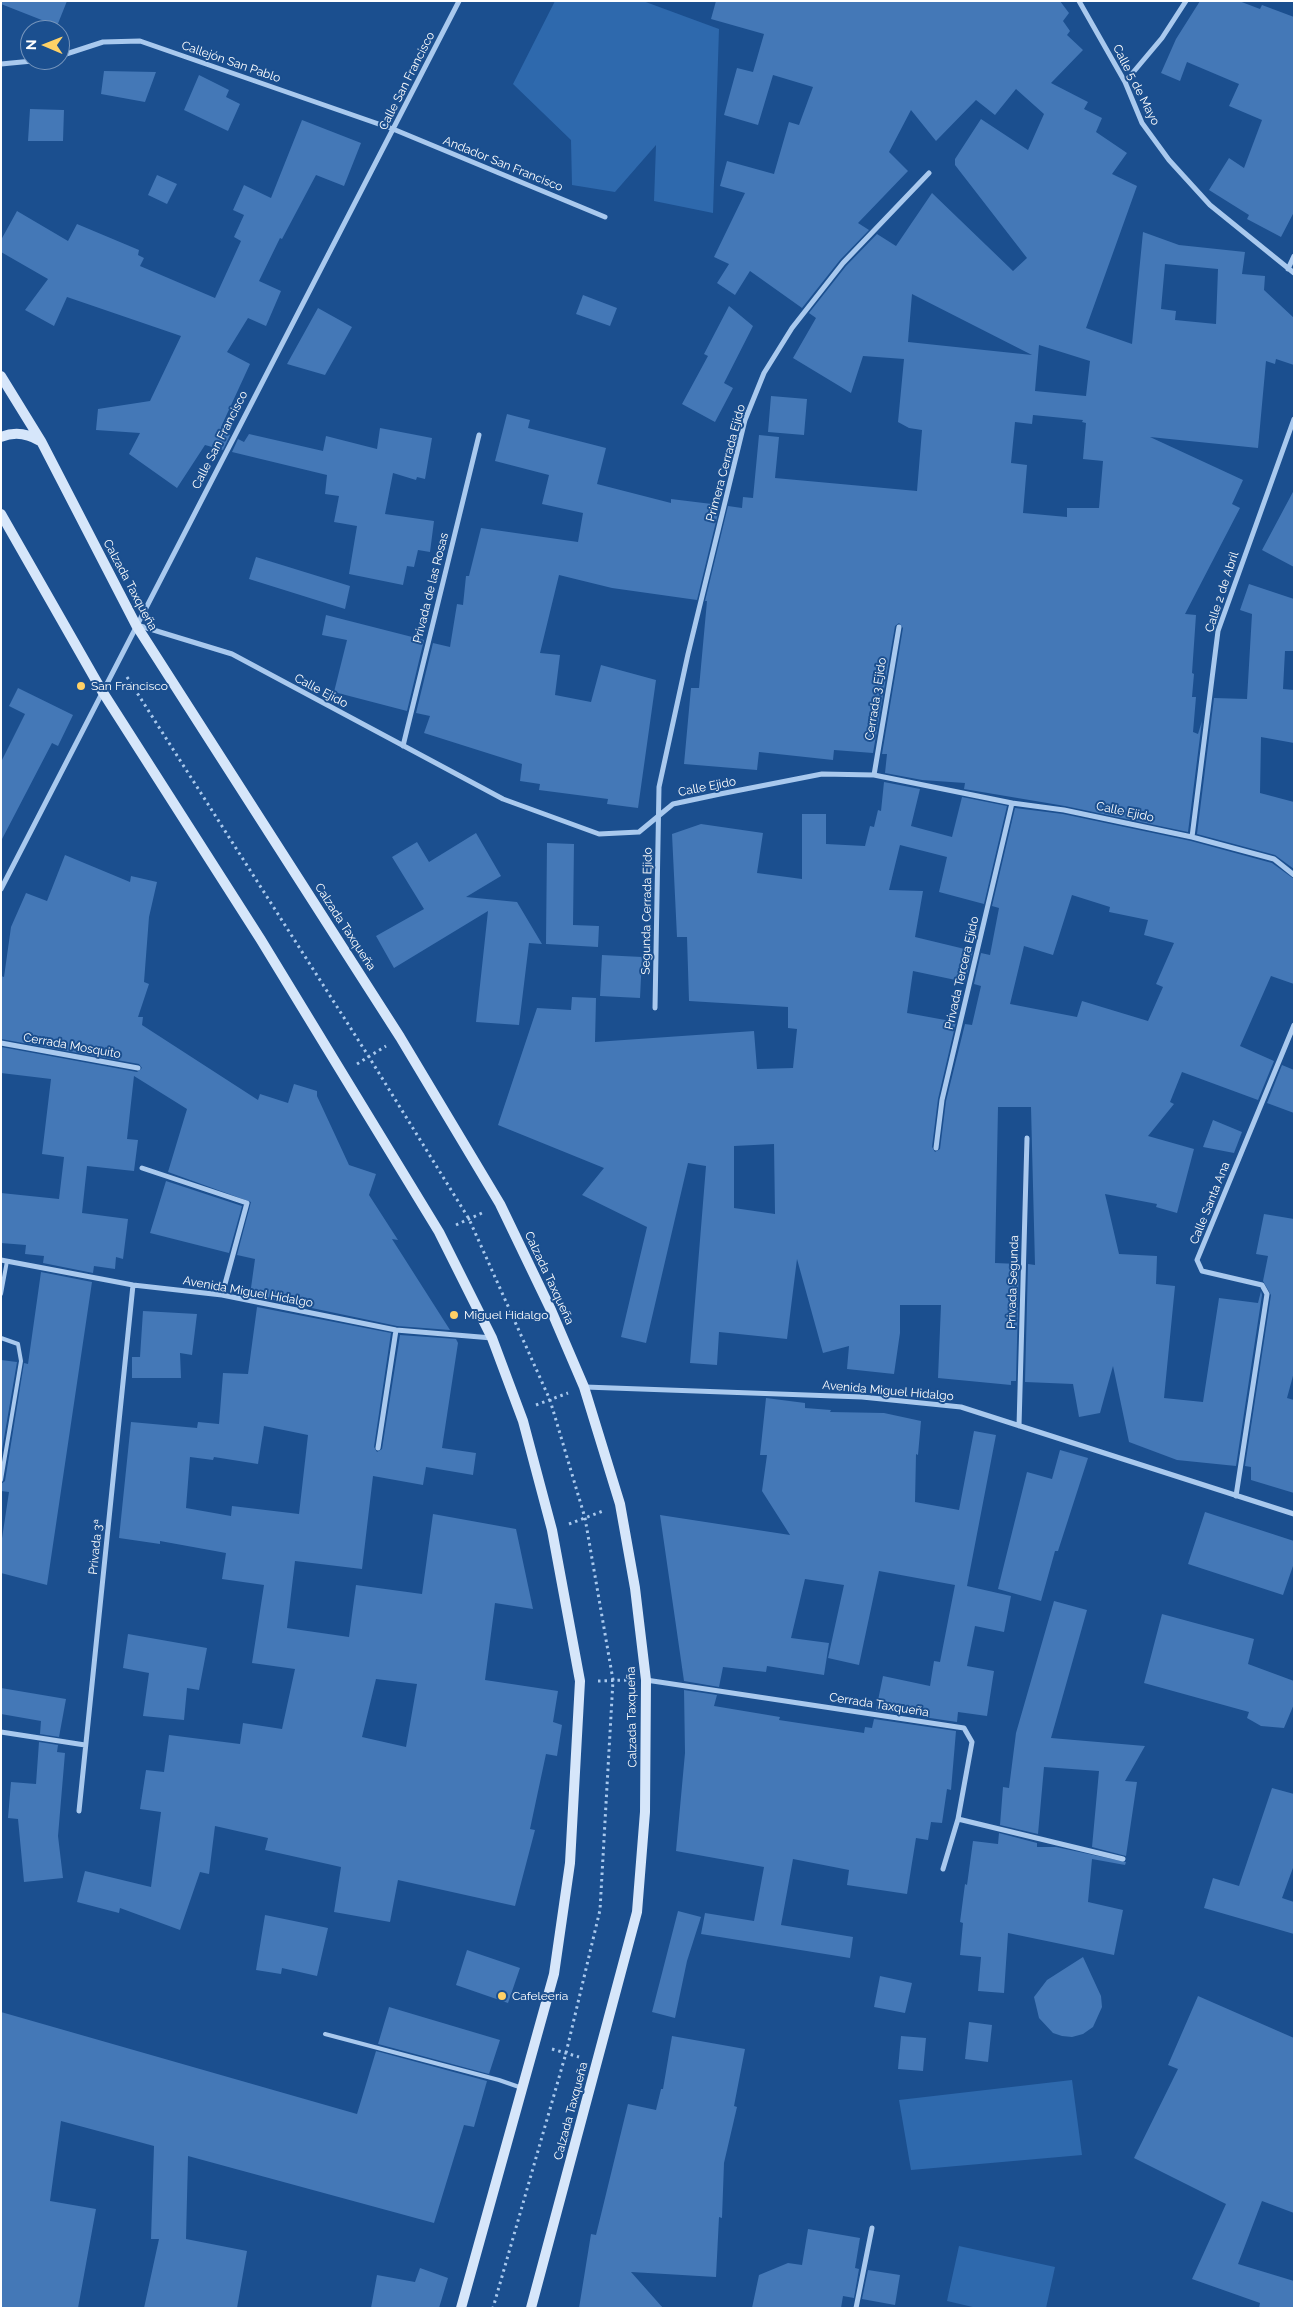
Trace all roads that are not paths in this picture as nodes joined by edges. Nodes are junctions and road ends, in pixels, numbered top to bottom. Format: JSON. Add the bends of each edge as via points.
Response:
{"nodes":[{"id":1,"x":459,"y":1,"type":"edge"},
{"id":2,"x":1079,"y":1,"type":"edge"},
{"id":3,"x":1186,"y":1,"type":"edge"},
{"id":4,"x":70,"y":53,"type":"edge"},
{"id":5,"x":20,"y":62,"type":"edge"},
{"id":6,"x":1,"y":64,"type":"edge"},
{"id":7,"x":1125,"y":82,"type":"junction"},
{"id":8,"x":393,"y":130,"type":"junction"},
{"id":9,"x":929,"y":173,"type":"dead end"},
{"id":10,"x":605,"y":216,"type":"dead end"},
{"id":11,"x":1294,"y":256,"type":"edge"},
{"id":12,"x":1288,"y":269,"type":"junction"},
{"id":13,"x":1294,"y":273,"type":"edge"},
{"id":14,"x":1,"y":376,"type":"edge"},
{"id":15,"x":1294,"y":419,"type":"edge"},
{"id":16,"x":479,"y":436,"type":"dead end"},
{"id":17,"x":1,"y":437,"type":"edge"},
{"id":18,"x":40,"y":441,"type":"junction"},
{"id":19,"x":3,"y":520,"type":"edge"},
{"id":20,"x":136,"y":625,"type":"junction"},
{"id":21,"x":899,"y":627,"type":"dead end"},
{"id":22,"x":102,"y":691,"type":"junction"},
{"id":23,"x":403,"y":746,"type":"junction"},
{"id":24,"x":874,"y":775,"type":"junction"},
{"id":25,"x":1012,"y":803,"type":"junction"},
{"id":26,"x":659,"y":814,"type":"junction"},
{"id":27,"x":1192,"y":837,"type":"junction"},
{"id":28,"x":1294,"y":875,"type":"edge"},
{"id":29,"x":1,"y":889,"type":"edge"},
{"id":30,"x":655,"y":1008,"type":"dead end"},
{"id":31,"x":1294,"y":1025,"type":"edge"},
{"id":32,"x":1,"y":1044,"type":"edge"},
{"id":33,"x":138,"y":1068,"type":"dead end"},
{"id":34,"x":1027,"y":1138,"type":"dead end"},
{"id":35,"x":936,"y":1148,"type":"dead end"},
{"id":36,"x":142,"y":1168,"type":"dead end"},
{"id":37,"x":4,"y":1261,"type":"edge"},
{"id":38,"x":133,"y":1285,"type":"junction"},
{"id":39,"x":1,"y":1294,"type":"edge"},
{"id":40,"x":222,"y":1295,"type":"junction"},
{"id":41,"x":396,"y":1330,"type":"junction"},
{"id":42,"x":1,"y":1338,"type":"edge"},
{"id":43,"x":492,"y":1338,"type":"junction"},
{"id":44,"x":584,"y":1387,"type":"junction"},
{"id":45,"x":1019,"y":1426,"type":"junction"},
{"id":46,"x":378,"y":1448,"type":"dead end"},
{"id":47,"x":1,"y":1480,"type":"edge"},
{"id":48,"x":1236,"y":1496,"type":"junction"},
{"id":49,"x":1294,"y":1514,"type":"edge"},
{"id":50,"x":646,"y":1680,"type":"junction"},
{"id":51,"x":1,"y":1732,"type":"edge"},
{"id":52,"x":86,"y":1745,"type":"junction"},
{"id":53,"x":79,"y":1811,"type":"dead end"},
{"id":54,"x":958,"y":1819,"type":"junction"},
{"id":55,"x":1122,"y":1859,"type":"dead end"},
{"id":56,"x":943,"y":1868,"type":"dead end"},
{"id":57,"x":325,"y":2034,"type":"dead end"},
{"id":58,"x":522,"y":2088,"type":"junction"},
{"id":59,"x":872,"y":2228,"type":"dead end"},
{"id":60,"x":461,"y":2308,"type":"edge"},
{"id":61,"x":531,"y":2308,"type":"edge"},
{"id":62,"x":856,"y":2308,"type":"edge"}],
"edges":[{"from":1,"to":8,"type":"street","name":"Calle San Francisco"},
{"from":2,"to":7,"type":"street","name":"Calle 5 de Mayo"},
{"from":3,"to":7,"type":"street","via":[[1162,38]]},
{"from":4,"to":8,"type":"street","name":"Callejón San Pablo","via":[[103,42],[140,41]]},
{"from":5,"to":6,"type":"street"},
{"from":7,"to":12,"type":"street","name":"Calle 5 de Mayo","via":[[1142,123],[1169,160],[1210,205]]},
{"from":8,"to":10,"type":"street","name":"Andador San Francisco"},
{"from":8,"to":20,"type":"street","name":"Calle San Francisco"},
{"from":9,"to":26,"type":"street","name":"Primera Cerrada Ejido","via":[[843,263],[792,328],[764,373],[745,420],[688,654],[658,788]]},
{"from":11,"to":12,"type":"street"},
{"from":12,"to":13,"type":"street","name":"Calle 5 de Mayo"},
{"from":14,"to":18,"type":"main road","name":"Calzada Taxqueña"},
{"from":15,"to":27,"type":"street","name":"Calle 2 de Abril","via":[[1218,631]]},
{"from":16,"to":23,"type":"street","name":"Privada de las Rosas"},
{"from":17,"to":18,"type":"main road","via":[[14,433]]},
{"from":18,"to":20,"type":"main road","name":"Calzada Taxqueña"},
{"from":19,"to":22,"type":"main road"},
{"from":20,"to":22,"type":"street","name":"Calle San Francisco"},
{"from":20,"to":23,"type":"street","name":"Calle Ejido","via":[[232,654]]},
{"from":20,"to":44,"type":"main road","name":"Calzada Taxqueña","via":[[400,1037],[500,1204]]},
{"from":21,"to":24,"type":"street","name":"Cerrada 3 Ejido"},
{"from":22,"to":29,"type":"street","name":"Calle San Francisco"},
{"from":22,"to":43,"type":"main road","via":[[439,1232]]},
{"from":23,"to":26,"type":"street","name":"Calle Ejido","via":[[503,799],[599,834],[639,832]]},
{"from":24,"to":25,"type":"street","name":"Calle Ejido"},
{"from":24,"to":26,"type":"street","name":"Calle Ejido","via":[[822,774],[673,804]]},
{"from":25,"to":27,"type":"street","name":"Calle Ejido","via":[[1064,810]]},
{"from":25,"to":35,"type":"street","name":"Privada Tercera Ejido","via":[[942,1100]]},
{"from":26,"to":30,"type":"street","name":"Segunda Cerrada Ejido"},
{"from":27,"to":28,"type":"street","name":"Calle Ejido","via":[[1274,859]]},
{"from":31,"to":48,"type":"street","name":"Calle Santa Ana","via":[[1197,1260],[1202,1271],[1262,1285],[1267,1294]]},
{"from":32,"to":33,"type":"street","name":"Cerrada Mosquito"},
{"from":34,"to":45,"type":"street","name":"Privada Segunda"},
{"from":36,"to":40,"type":"street","via":[[247,1203]]},
{"from":37,"to":38,"type":"street","name":"Avenida Miguel Hidalgo"},
{"from":37,"to":39,"type":"lane"},
{"from":38,"to":40,"type":"street","name":"Avenida Miguel Hidalgo"},
{"from":38,"to":52,"type":"street","name":"Privada 3ª"},
{"from":40,"to":41,"type":"street","name":"Avenida Miguel Hidalgo"},
{"from":41,"to":43,"type":"street","name":"Avenida Miguel Hidalgo"},
{"from":41,"to":46,"type":"street"},
{"from":42,"to":47,"type":"lane","via":[[18,1344],[21,1361]]},
{"from":43,"to":58,"type":"main road","via":[[519,1411],[552,1530],[580,1681],[570,1863],[554,1974]]},
{"from":44,"to":45,"type":"street","name":"Avenida Miguel Hidalgo","via":[[862,1397],[961,1407]]},
{"from":44,"to":50,"type":"main road","name":"Calzada Taxqueña","via":[[620,1504],[635,1588]]},
{"from":45,"to":48,"type":"street","name":"Avenida Miguel Hidalgo"},
{"from":48,"to":49,"type":"street","name":"Avenida Miguel Hidalgo"},
{"from":50,"to":54,"type":"street","name":"Cerrada Taxqueña","via":[[964,1728],[972,1742]]},
{"from":50,"to":61,"type":"main road","name":"Calzada Taxqueña","via":[[644,1812],[637,1912]]},
{"from":51,"to":52,"type":"street"},
{"from":52,"to":53,"type":"street","name":"Privada 3ª"},
{"from":54,"to":55,"type":"street"},
{"from":54,"to":56,"type":"street","name":"Cerrada Taxqueña"},
{"from":57,"to":58,"type":"lane"},
{"from":58,"to":60,"type":"main road"},
{"from":59,"to":62,"type":"street"}]}
